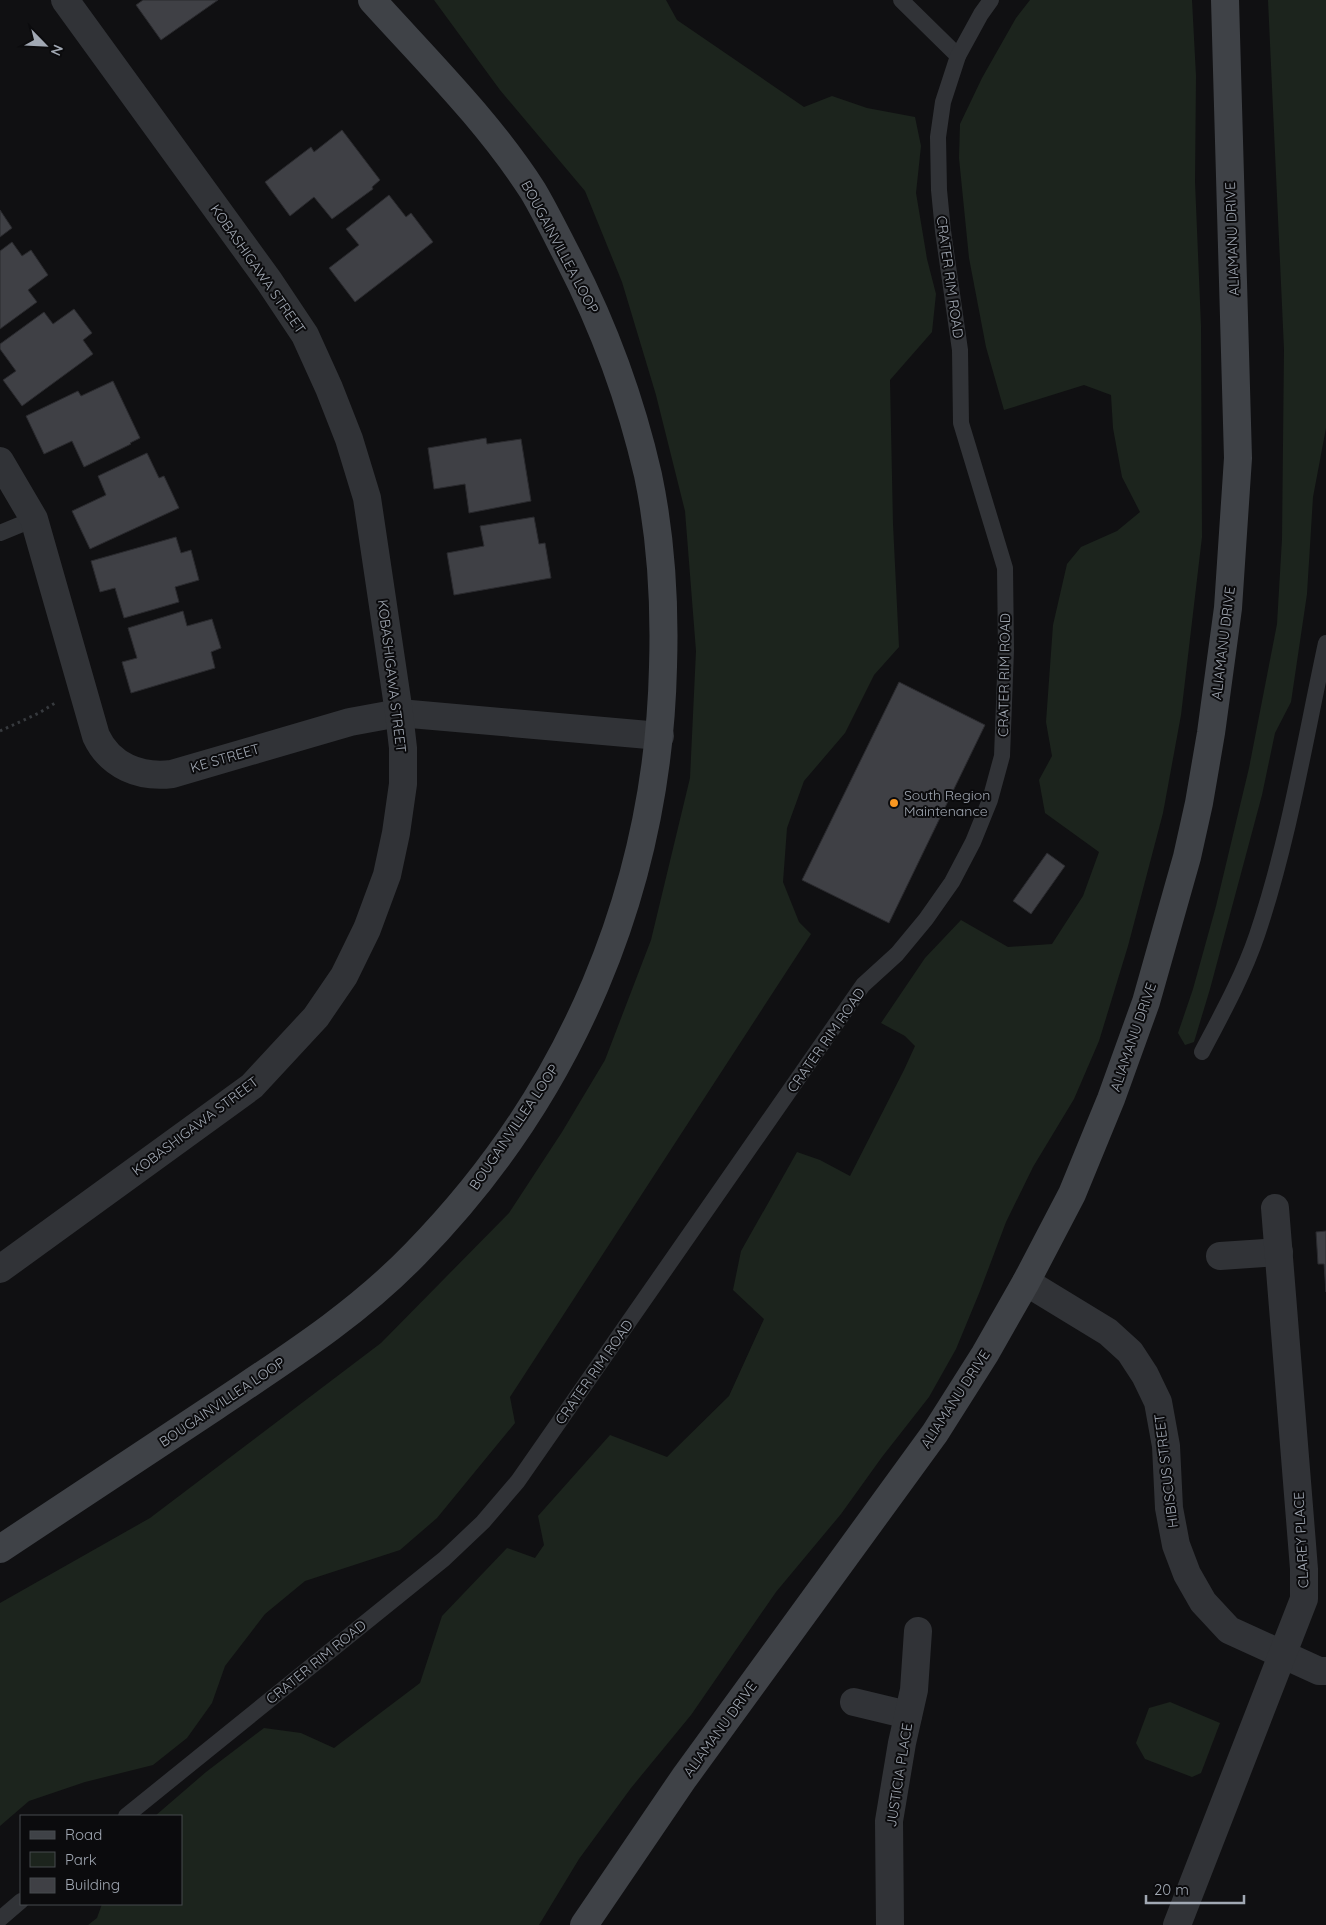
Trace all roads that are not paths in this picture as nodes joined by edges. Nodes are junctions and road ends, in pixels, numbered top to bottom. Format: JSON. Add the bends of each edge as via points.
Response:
{"nodes":[{"id":1,"x":65,"y":0,"type":"edge"},
{"id":2,"x":372,"y":0,"type":"edge"},
{"id":3,"x":901,"y":0,"type":"edge"},
{"id":4,"x":992,"y":0,"type":"edge"},
{"id":5,"x":1225,"y":0,"type":"edge"},
{"id":6,"x":958,"y":56,"type":"junction"},
{"id":7,"x":0,"y":461,"type":"edge"},
{"id":8,"x":34,"y":519,"type":"junction"},
{"id":9,"x":0,"y":533,"type":"edge"},
{"id":10,"x":1326,"y":643,"type":"edge"},
{"id":11,"x":399,"y":713,"type":"junction"},
{"id":12,"x":660,"y":736,"type":"junction"},
{"id":13,"x":1202,"y":1052,"type":"dead end"},
{"id":14,"x":1275,"y":1208,"type":"dead end"},
{"id":15,"x":1279,"y":1252,"type":"junction"},
{"id":16,"x":1220,"y":1256,"type":"dead end"},
{"id":17,"x":0,"y":1269,"type":"edge"},
{"id":18,"x":1026,"y":1282,"type":"junction"},
{"id":19,"x":0,"y":1549,"type":"edge"},
{"id":20,"x":918,"y":1631,"type":"dead end"},
{"id":21,"x":1283,"y":1654,"type":"junction"},
{"id":22,"x":1326,"y":1671,"type":"edge"},
{"id":23,"x":854,"y":1702,"type":"dead end"},
{"id":24,"x":908,"y":1716,"type":"junction"},
{"id":25,"x":127,"y":1815,"type":"edge"},
{"id":26,"x":20,"y":1902,"type":"edge"},
{"id":27,"x":0,"y":1919,"type":"edge"},
{"id":28,"x":584,"y":1925,"type":"edge"},
{"id":29,"x":890,"y":1925,"type":"edge"},
{"id":30,"x":1177,"y":1925,"type":"edge"}],
"edges":[{"from":1,"to":11,"type":"street","name":"KOBASHIGAWA STREET","via":[[269,281],[305,335],[330,388],[367,498]]},
{"from":2,"to":12,"type":"street","name":"BOUGAINVILLEA LOOP","via":[[504,148],[544,212],[601,327],[621,382],[648,476],[656,528],[664,640]]},
{"from":3,"to":6,"type":"lane"},
{"from":4,"to":6,"type":"lane","name":"CRATER RIM ROAD"},
{"from":5,"to":18,"type":"street","name":"ALIAMANU DRIVE","via":[[1238,458],[1228,608],[1211,733],[1186,857],[1146,1002],[1072,1194]]},
{"from":6,"to":25,"type":"lane","name":"CRATER RIM ROAD","via":[[943,102],[938,137],[939,190],[960,350],[961,423],[1005,568],[1006,596],[1002,756],[990,800],[973,842],[952,882],[926,919],[897,954],[864,985],[518,1482],[444,1559]]},
{"from":7,"to":8,"type":"street","name":"KE STREET"},
{"from":8,"to":9,"type":"lane"},
{"from":8,"to":11,"type":"street","name":"KE STREET","via":[[93,729],[103,749],[120,765],[142,774],[172,774],[350,722]]},
{"from":10,"to":13,"type":"lane","via":[[1281,854],[1257,936],[1230,1000]]},
{"from":11,"to":12,"type":"street","name":"KE STREET"},
{"from":11,"to":17,"type":"street","name":"KOBASHIGAWA STREET","via":[[403,784],[387,875],[344,976],[316,1017],[252,1086]]},
{"from":12,"to":19,"type":"street","name":"BOUGAINVILLEA LOOP","via":[[645,830],[610,952],[565,1050],[540,1094],[489,1168],[414,1255],[379,1289],[314,1341]]},
{"from":14,"to":15,"type":"street","name":"CLAREY PLACE"},
{"from":15,"to":16,"type":"street"},
{"from":15,"to":21,"type":"street","name":"CLAREY PLACE","via":[[1304,1569],[1304,1599]]},
{"from":18,"to":21,"type":"street","name":"HIBISCUS STREET","via":[[1108,1332],[1130,1352],[1158,1402],[1166,1446],[1169,1508],[1186,1574],[1203,1602],[1229,1630]]},
{"from":18,"to":28,"type":"street","name":"ALIAMANU DRIVE","via":[[934,1433],[684,1778]]},
{"from":20,"to":24,"type":"street","name":"JUSTICIA PLACE","via":[[914,1690]]},
{"from":21,"to":22,"type":"street","name":"HIBISCUS STREET","via":[[1319,1671]]},
{"from":21,"to":30,"type":"street","name":"CLAREY PLACE"},
{"from":23,"to":24,"type":"street","name":"JUSTICIA PLACE"},
{"from":24,"to":29,"type":"street","name":"JUSTICIA PLACE","via":[[889,1821]]},
{"from":26,"to":27,"type":"lane"}]}
